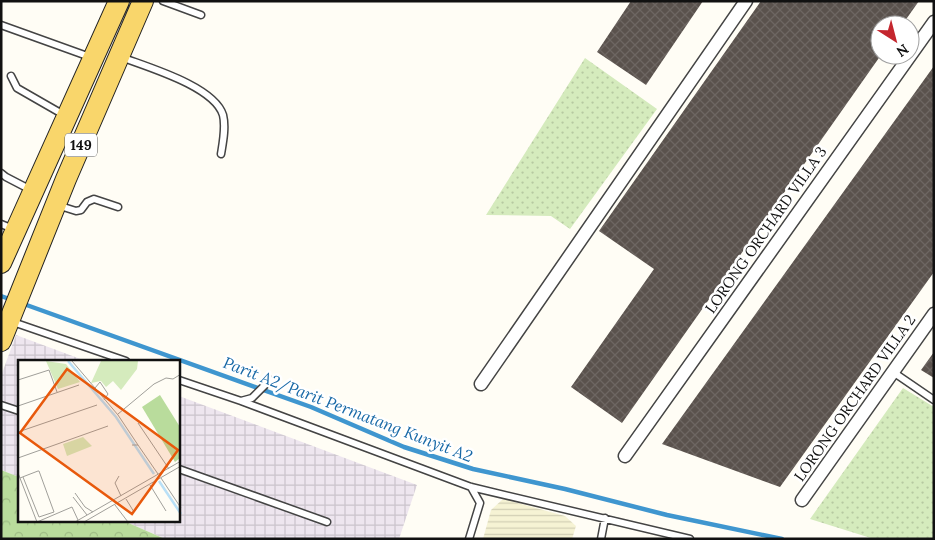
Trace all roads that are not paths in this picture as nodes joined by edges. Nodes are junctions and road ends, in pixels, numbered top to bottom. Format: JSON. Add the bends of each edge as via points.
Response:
{"nodes":[{"id":1,"x":119,"y":1,"type":"edge"},
{"id":2,"x":144,"y":1,"type":"edge"},
{"id":3,"x":163,"y":1,"type":"edge"},
{"id":4,"x":746,"y":1,"type":"edge"},
{"id":5,"x":201,"y":15,"type":"dead end"},
{"id":6,"x":934,"y":22,"type":"edge"},
{"id":7,"x":1,"y":26,"type":"edge"},
{"id":8,"x":120,"y":57,"type":"junction"},
{"id":9,"x":94,"y":58,"type":"junction"},
{"id":10,"x":11,"y":76,"type":"dead end"},
{"id":11,"x":68,"y":117,"type":"junction"},
{"id":12,"x":221,"y":154,"type":"dead end"},
{"id":13,"x":1,"y":173,"type":"edge"},
{"id":14,"x":34,"y":192,"type":"junction"},
{"id":15,"x":56,"y":205,"type":"junction"},
{"id":16,"x":118,"y":207,"type":"dead end"},
{"id":17,"x":9,"y":227,"type":"edge"},
{"id":18,"x":1,"y":263,"type":"edge"},
{"id":19,"x":934,"y":314,"type":"edge"},
{"id":20,"x":10,"y":319,"type":"junction"},
{"id":21,"x":1,"y":341,"type":"edge"},
{"id":22,"x":123,"y":360,"type":"edge"},
{"id":23,"x":893,"y":372,"type":"junction"},
{"id":24,"x":180,"y":380,"type":"edge"},
{"id":25,"x":270,"y":380,"type":"dead end"},
{"id":26,"x":481,"y":384,"type":"dead end"},
{"id":27,"x":934,"y":400,"type":"edge"},
{"id":28,"x":241,"y":401,"type":"junction"},
{"id":29,"x":1,"y":405,"type":"edge"},
{"id":30,"x":18,"y":411,"type":"edge"},
{"id":31,"x":625,"y":456,"type":"dead end"},
{"id":32,"x":180,"y":469,"type":"edge"},
{"id":33,"x":471,"y":487,"type":"junction"},
{"id":34,"x":802,"y":500,"type":"dead end"},
{"id":35,"x":605,"y":518,"type":"junction"},
{"id":36,"x":328,"y":522,"type":"dead end"},
{"id":37,"x":469,"y":539,"type":"edge"},
{"id":38,"x":601,"y":539,"type":"edge"},
{"id":39,"x":690,"y":539,"type":"edge"}],
"edges":[{"from":1,"to":9,"type":"main road","number":"149"},
{"from":2,"to":8,"type":"main road","number":"149"},
{"from":3,"to":5,"type":"lane"},
{"from":4,"to":26,"type":"street"},
{"from":6,"to":31,"type":"street","name":"LORONG ORCHARD VILLA 3"},
{"from":7,"to":9,"type":"lane"},
{"from":8,"to":12,"type":"lane","via":[[176,77],[215,102],[223,115]]},
{"from":8,"to":15,"type":"main road","number":"149"},
{"from":9,"to":11,"type":"main road","number":"149"},
{"from":10,"to":11,"type":"lane","via":[[17,88]]},
{"from":11,"to":14,"type":"main road","number":"149"},
{"from":13,"to":14,"type":"lane"},
{"from":14,"to":17,"type":"main road","number":"149"},
{"from":15,"to":16,"type":"lane","via":[[76,211],[94,199]]},
{"from":15,"to":20,"type":"main road","number":"149"},
{"from":17,"to":18,"type":"main road","number":"149"},
{"from":19,"to":23,"type":"street","name":"LORONG ORCHARD VILLA 2"},
{"from":20,"to":21,"type":"main road","number":"149"},
{"from":20,"to":22,"type":"lane"},
{"from":23,"to":27,"type":"lane"},
{"from":23,"to":34,"type":"street","name":"LORONG ORCHARD VILLA 2"},
{"from":24,"to":28,"type":"lane"},
{"from":25,"to":28,"type":"lane","via":[[252,398]]},
{"from":28,"to":33,"type":"lane"},
{"from":29,"to":30,"type":"lane"},
{"from":32,"to":36,"type":"lane"},
{"from":33,"to":35,"type":"lane"},
{"from":33,"to":37,"type":"lane","via":[[480,503]]},
{"from":35,"to":38,"type":"lane"},
{"from":35,"to":39,"type":"lane"}]}
